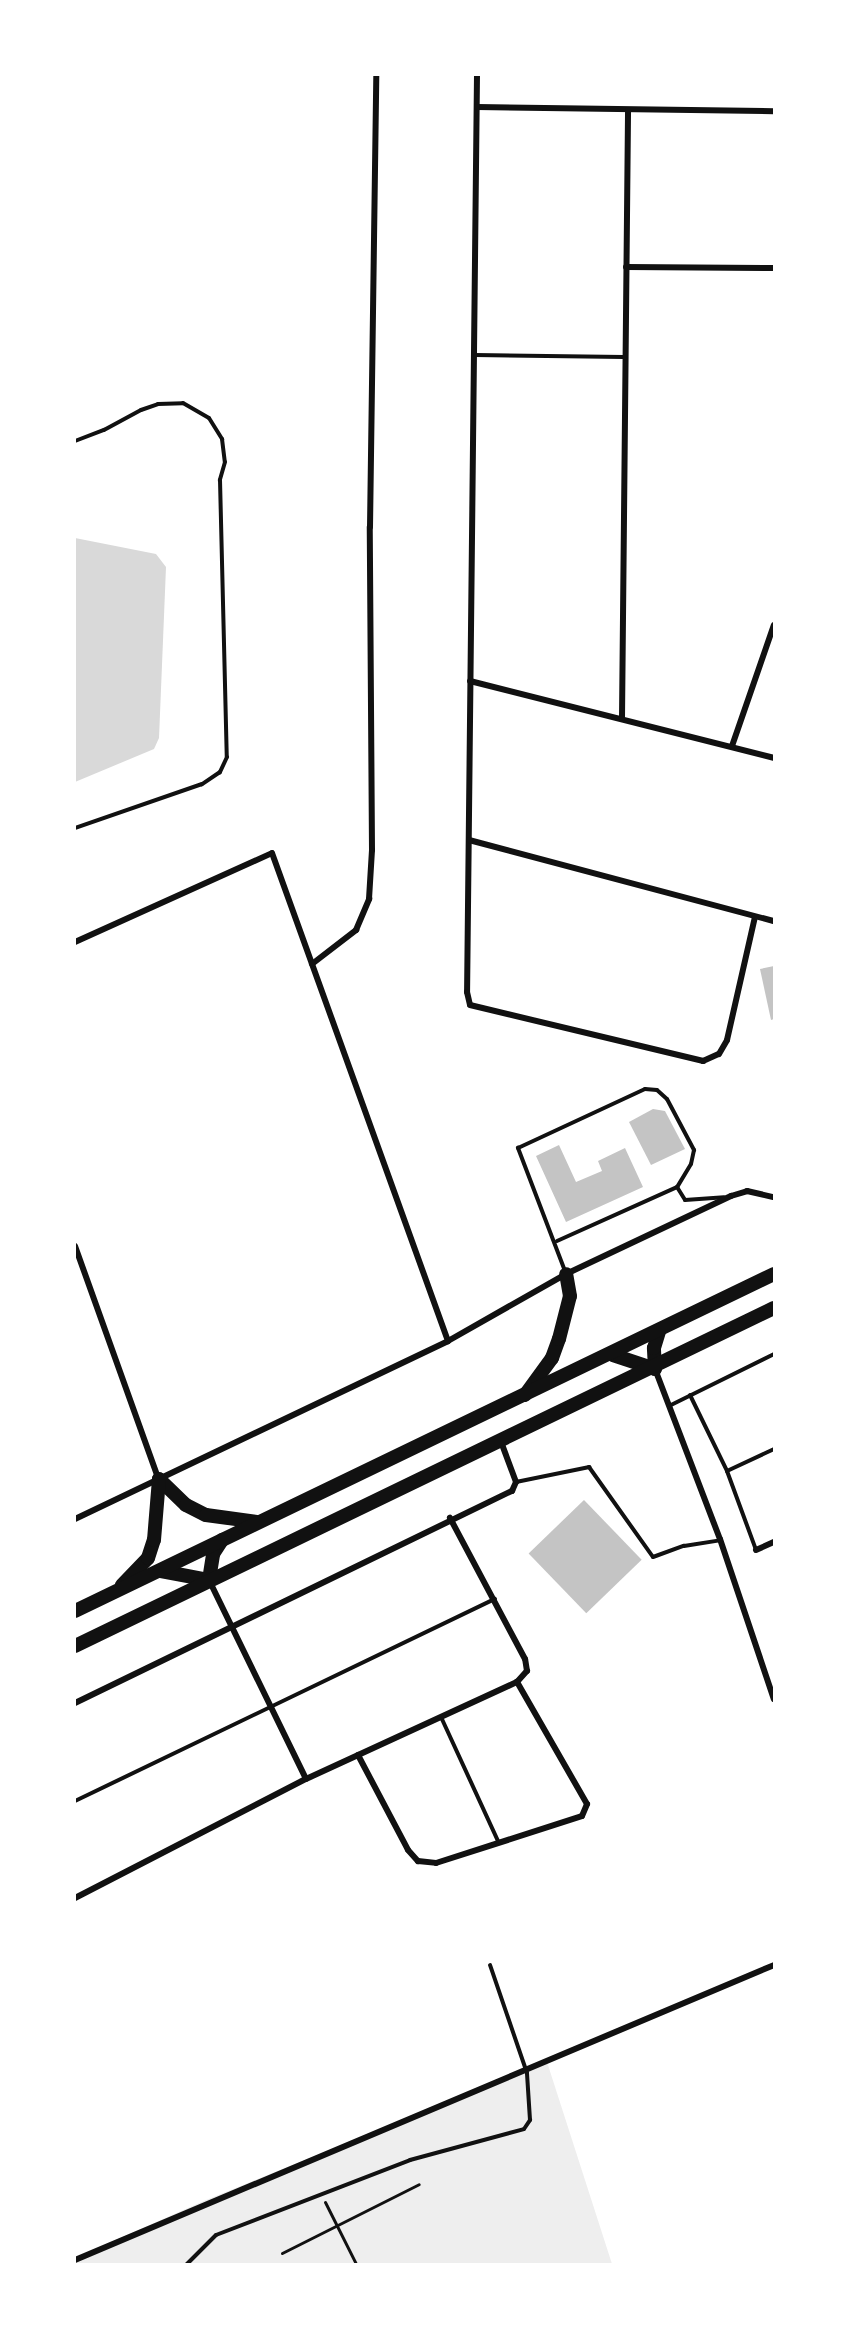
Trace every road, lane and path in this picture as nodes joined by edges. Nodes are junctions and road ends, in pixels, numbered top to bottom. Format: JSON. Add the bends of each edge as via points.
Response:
{"nodes":[{"id":1,"x":376,"y":75,"type":"edge"},
{"id":2,"x":477,"y":75,"type":"edge"},
{"id":3,"x":477,"y":107,"type":"junction"},
{"id":4,"x":628,"y":110,"type":"junction"},
{"id":5,"x":774,"y":111,"type":"edge"},
{"id":6,"x":626,"y":267,"type":"junction"},
{"id":7,"x":774,"y":268,"type":"edge"},
{"id":8,"x":474,"y":355,"type":"junction"},
{"id":9,"x":624,"y":357,"type":"junction"},
{"id":10,"x":75,"y":441,"type":"edge"},
{"id":11,"x":774,"y":625,"type":"edge"},
{"id":12,"x":470,"y":681,"type":"junction"},
{"id":13,"x":622,"y":718,"type":"junction"},
{"id":14,"x":732,"y":746,"type":"junction"},
{"id":15,"x":774,"y":758,"type":"edge"},
{"id":16,"x":75,"y":828,"type":"edge"},
{"id":17,"x":469,"y":840,"type":"junction"},
{"id":18,"x":755,"y":917,"type":"junction"},
{"id":19,"x":774,"y":921,"type":"edge"},
{"id":20,"x":75,"y":942,"type":"edge"},
{"id":21,"x":312,"y":964,"type":"junction"},
{"id":22,"x":677,"y":1187,"type":"junction"},
{"id":23,"x":731,"y":1196,"type":"junction"},
{"id":24,"x":774,"y":1197,"type":"edge"},
{"id":25,"x":557,"y":1241,"type":"junction"},
{"id":26,"x":75,"y":1246,"type":"edge"},
{"id":27,"x":566,"y":1274,"type":"junction"},
{"id":28,"x":774,"y":1274,"type":"edge"},
{"id":29,"x":774,"y":1308,"type":"edge"},
{"id":30,"x":659,"y":1332,"type":"junction"},
{"id":31,"x":448,"y":1341,"type":"junction"},
{"id":32,"x":774,"y":1354,"type":"edge"},
{"id":33,"x":613,"y":1355,"type":"junction"},
{"id":34,"x":655,"y":1369,"type":"junction"},
{"id":35,"x":690,"y":1395,"type":"junction"},
{"id":36,"x":524,"y":1397,"type":"junction"},
{"id":37,"x":671,"y":1405,"type":"junction"},
{"id":38,"x":500,"y":1438,"type":"junction"},
{"id":39,"x":774,"y":1449,"type":"edge"},
{"id":40,"x":727,"y":1471,"type":"junction"},
{"id":41,"x":159,"y":1479,"type":"junction"},
{"id":42,"x":516,"y":1482,"type":"junction"},
{"id":43,"x":450,"y":1518,"type":"junction"},
{"id":44,"x":75,"y":1519,"type":"edge"},
{"id":45,"x":258,"y":1522,"type":"junction"},
{"id":46,"x":720,"y":1539,"type":"junction"},
{"id":47,"x":223,"y":1540,"type":"junction"},
{"id":48,"x":774,"y":1542,"type":"edge"},
{"id":49,"x":756,"y":1550,"type":"joint"},
{"id":50,"x":158,"y":1571,"type":"junction"},
{"id":51,"x":209,"y":1580,"type":"junction"},
{"id":52,"x":116,"y":1591,"type":"junction"},
{"id":53,"x":495,"y":1599,"type":"junction"},
{"id":54,"x":75,"y":1611,"type":"edge"},
{"id":55,"x":232,"y":1628,"type":"junction"},
{"id":56,"x":75,"y":1646,"type":"edge"},
{"id":57,"x":517,"y":1683,"type":"junction"},
{"id":58,"x":774,"y":1699,"type":"edge"},
{"id":59,"x":75,"y":1703,"type":"edge"},
{"id":60,"x":271,"y":1707,"type":"junction"},
{"id":61,"x":441,"y":1717,"type":"junction"},
{"id":62,"x":358,"y":1755,"type":"junction"},
{"id":63,"x":306,"y":1779,"type":"junction"},
{"id":64,"x":75,"y":1801,"type":"edge"},
{"id":65,"x":498,"y":1841,"type":"junction"},
{"id":66,"x":75,"y":1898,"type":"edge"},
{"id":67,"x":490,"y":1965,"type":"dead end"},
{"id":68,"x":774,"y":1965,"type":"edge"},
{"id":69,"x":527,"y":2073,"type":"junction"},
{"id":70,"x":419,"y":2184,"type":"dead end"},
{"id":71,"x":322,"y":2195,"type":"junction"},
{"id":72,"x":336,"y":2225,"type":"junction"},
{"id":73,"x":282,"y":2253,"type":"dead end"},
{"id":74,"x":75,"y":2260,"type":"edge"},
{"id":75,"x":187,"y":2264,"type":"edge"},
{"id":76,"x":356,"y":2264,"type":"edge"}],
"edges":[{"from":1,"to":21,"type":"street","via":[[369,899],[356,930]]},
{"from":2,"to":3,"type":"street"},
{"from":3,"to":4,"type":"street"},
{"from":3,"to":8,"type":"street"},
{"from":4,"to":5,"type":"street"},
{"from":4,"to":6,"type":"street"},
{"from":6,"to":7,"type":"street"},
{"from":6,"to":9,"type":"street"},
{"from":8,"to":9,"type":"lane"},
{"from":8,"to":12,"type":"street"},
{"from":9,"to":13,"type":"street"},
{"from":10,"to":16,"type":"lane","via":[[158,404],[183,403],[209,418],[222,439],[227,757],[220,772],[202,784]]},
{"from":11,"to":14,"type":"street"},
{"from":12,"to":13,"type":"street"},
{"from":12,"to":17,"type":"street"},
{"from":13,"to":14,"type":"street"},
{"from":14,"to":15,"type":"street"},
{"from":17,"to":18,"type":"street"},
{"from":17,"to":18,"type":"street","via":[[470,1005],[703,1061],[719,1054],[727,1040]]},
{"from":18,"to":19,"type":"street"},
{"from":20,"to":21,"type":"street","via":[[272,853]]},
{"from":21,"to":31,"type":"street"},
{"from":22,"to":23,"type":"lane","via":[[685,1200]]},
{"from":22,"to":25,"type":"lane"},
{"from":22,"to":25,"type":"lane","via":[[691,1164],[694,1150],[667,1099],[657,1090],[645,1089],[518,1148]]},
{"from":23,"to":24,"type":"street","via":[[747,1191]]},
{"from":23,"to":27,"type":"street"},
{"from":25,"to":27,"type":"lane"},
{"from":26,"to":41,"type":"street"},
{"from":27,"to":31,"type":"street"},
{"from":27,"to":36,"type":"highway","via":[[570,1296],[559,1339],[552,1358]]},
{"from":28,"to":30,"type":"highway"},
{"from":29,"to":34,"type":"highway"},
{"from":30,"to":33,"type":"highway"},
{"from":30,"to":34,"type":"highway","via":[[654,1348]]},
{"from":31,"to":41,"type":"street"},
{"from":32,"to":35,"type":"lane"},
{"from":33,"to":34,"type":"highway"},
{"from":33,"to":36,"type":"highway"},
{"from":34,"to":37,"type":"street"},
{"from":34,"to":38,"type":"highway"},
{"from":35,"to":37,"type":"lane"},
{"from":35,"to":40,"type":"lane"},
{"from":36,"to":45,"type":"highway"},
{"from":37,"to":46,"type":"street"},
{"from":38,"to":42,"type":"street"},
{"from":38,"to":51,"type":"highway"},
{"from":39,"to":40,"type":"lane"},
{"from":40,"to":49,"type":"lane"},
{"from":41,"to":44,"type":"street"},
{"from":41,"to":45,"type":"highway","via":[[186,1505],[206,1515]]},
{"from":41,"to":52,"type":"highway","via":[[158,1518],[148,1558]]},
{"from":42,"to":43,"type":"street","via":[[512,1491]]},
{"from":42,"to":46,"type":"lane","via":[[589,1467],[653,1557],[684,1545]]},
{"from":43,"to":53,"type":"street"},
{"from":43,"to":55,"type":"street"},
{"from":45,"to":47,"type":"highway"},
{"from":46,"to":58,"type":"street"},
{"from":47,"to":50,"type":"highway"},
{"from":47,"to":51,"type":"highway","via":[[213,1554]]},
{"from":48,"to":49,"type":"street"},
{"from":50,"to":51,"type":"highway"},
{"from":50,"to":52,"type":"highway"},
{"from":51,"to":55,"type":"street"},
{"from":51,"to":56,"type":"highway"},
{"from":52,"to":54,"type":"highway"},
{"from":53,"to":57,"type":"street","via":[[525,1659],[527,1671]]},
{"from":53,"to":60,"type":"lane"},
{"from":55,"to":59,"type":"street"},
{"from":55,"to":60,"type":"street"},
{"from":57,"to":61,"type":"street"},
{"from":57,"to":65,"type":"street","via":[[587,1809],[582,1816]]},
{"from":60,"to":63,"type":"street"},
{"from":60,"to":64,"type":"lane"},
{"from":61,"to":62,"type":"street"},
{"from":61,"to":65,"type":"lane"},
{"from":62,"to":63,"type":"street"},
{"from":62,"to":65,"type":"street","via":[[418,1862],[436,1863]]},
{"from":63,"to":66,"type":"street"},
{"from":67,"to":69,"type":"lane"},
{"from":68,"to":69,"type":"street"},
{"from":69,"to":71,"type":"lane","via":[[530,2120],[524,2129],[410,2160]]},
{"from":69,"to":74,"type":"street"},
{"from":70,"to":72,"type":"path"},
{"from":71,"to":72,"type":"path"},
{"from":71,"to":75,"type":"lane","via":[[216,2235]]},
{"from":72,"to":73,"type":"path"},
{"from":72,"to":76,"type":"path"}]}
